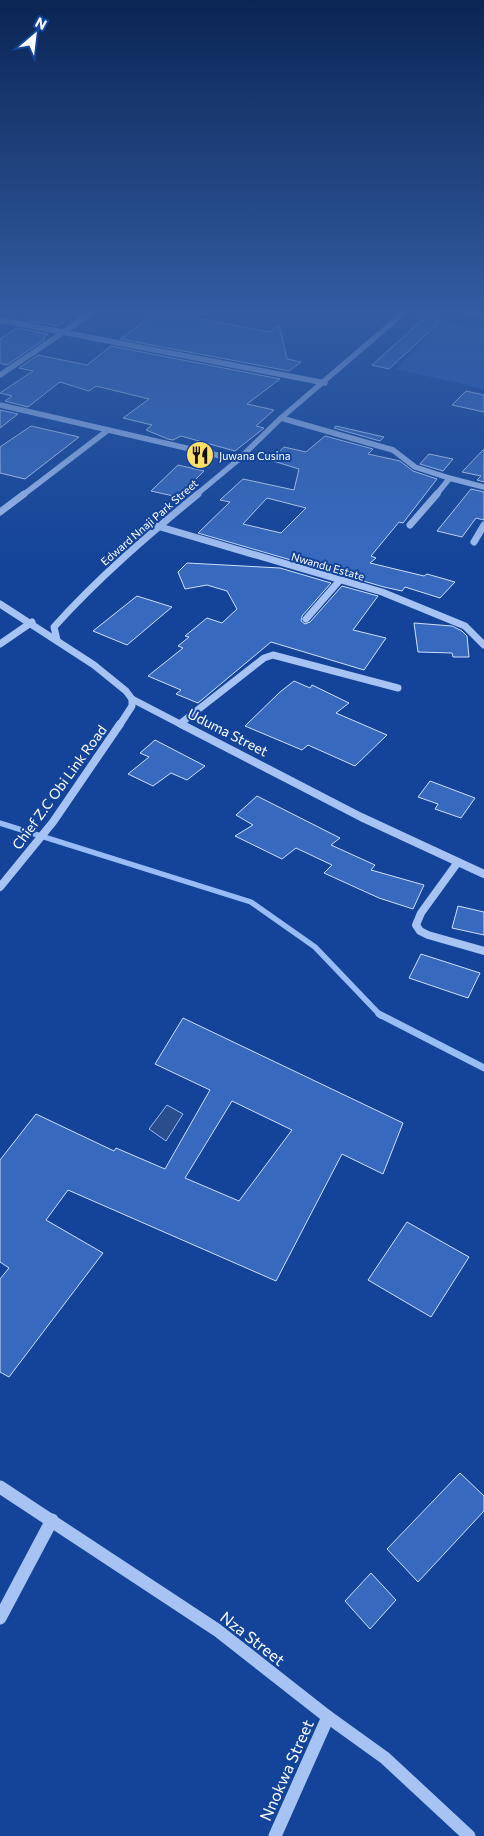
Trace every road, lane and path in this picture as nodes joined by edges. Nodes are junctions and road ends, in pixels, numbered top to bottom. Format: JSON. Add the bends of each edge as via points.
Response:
{"nodes":[{"id":1,"x":309,"y":396,"type":"edge"},
{"id":2,"x":0,"y":405,"type":"edge"},
{"id":3,"x":282,"y":418,"type":"junction"},
{"id":4,"x":108,"y":430,"type":"junction"},
{"id":5,"x":238,"y":460,"type":"junction"},
{"id":6,"x":449,"y":479,"type":"junction"},
{"id":7,"x":484,"y":487,"type":"edge"},
{"id":8,"x":0,"y":512,"type":"edge"},
{"id":9,"x":410,"y":525,"type":"dead end"},
{"id":10,"x":484,"y":525,"type":"edge"},
{"id":11,"x":157,"y":526,"type":"junction"},
{"id":12,"x":474,"y":542,"type":"dead end"},
{"id":13,"x":340,"y":580,"type":"junction"},
{"id":14,"x":0,"y":604,"type":"edge"},
{"id":15,"x":306,"y":618,"type":"dead end"},
{"id":16,"x":32,"y":622,"type":"junction"},
{"id":17,"x":57,"y":640,"type":"junction"},
{"id":18,"x":0,"y":644,"type":"edge"},
{"id":19,"x":484,"y":645,"type":"edge"},
{"id":20,"x":398,"y":688,"type":"dead end"},
{"id":21,"x":132,"y":699,"type":"junction"},
{"id":22,"x":181,"y":723,"type":"junction"},
{"id":23,"x":23,"y":860,"type":"joint"},
{"id":24,"x":458,"y":862,"type":"junction"},
{"id":25,"x":484,"y":874,"type":"edge"},
{"id":26,"x":0,"y":887,"type":"edge"},
{"id":27,"x":484,"y":951,"type":"edge"},
{"id":28,"x":0,"y":1487,"type":"edge"},
{"id":29,"x":52,"y":1520,"type":"junction"},
{"id":30,"x":0,"y":1618,"type":"edge"},
{"id":31,"x":328,"y":1717,"type":"junction"},
{"id":32,"x":275,"y":1836,"type":"edge"},
{"id":33,"x":469,"y":1836,"type":"edge"}],
"edges":[{"from":1,"to":3,"type":"street","name":"Edward Nnaji Park Street"},
{"from":2,"to":4,"type":"street"},
{"from":3,"to":5,"type":"street","name":"Edward Nnaji Park Street"},
{"from":3,"to":6,"type":"street","via":[[393,450],[406,462]]},
{"from":4,"to":5,"type":"street"},
{"from":4,"to":8,"type":"street"},
{"from":5,"to":11,"type":"street","name":"Edward Nnaji Park Street"},
{"from":6,"to":7,"type":"street"},
{"from":6,"to":9,"type":"street"},
{"from":10,"to":12,"type":"street"},
{"from":11,"to":13,"type":"street","name":"Nwandu Estate"},
{"from":11,"to":17,"type":"street","name":"Edward Nnaji Park Street","via":[[104,574],[54,628]]},
{"from":13,"to":15,"type":"street"},
{"from":13,"to":19,"type":"street","name":"Nwandu Estate","via":[[441,615],[465,626]]},
{"from":14,"to":16,"type":"street","name":"Uduma Street"},
{"from":16,"to":17,"type":"street","name":"Uduma Street"},
{"from":16,"to":18,"type":"street"},
{"from":17,"to":21,"type":"street","name":"Uduma Street","via":[[127,690]]},
{"from":20,"to":22,"type":"street","via":[[273,655],[264,658]]},
{"from":21,"to":22,"type":"street","name":"Uduma Street"},
{"from":21,"to":23,"type":"street","name":"Chief Z.C Obi Link Road","via":[[132,706],[103,752]]},
{"from":22,"to":24,"type":"street","name":"Uduma Street","via":[[361,817]]},
{"from":23,"to":26,"type":"street","name":"Chief Z.C Obi Link Road"},
{"from":24,"to":25,"type":"street","name":"Uduma Street"},
{"from":24,"to":27,"type":"street","via":[[420,913],[416,925],[428,935]]},
{"from":28,"to":29,"type":"street","name":"Nza Street"},
{"from":29,"to":30,"type":"street"},
{"from":29,"to":31,"type":"street","name":"Nza Street","via":[[217,1630]]},
{"from":31,"to":32,"type":"street","name":"Nnokwa Street"},
{"from":31,"to":33,"type":"street","name":"Nza Street","via":[[385,1758]]}]}
